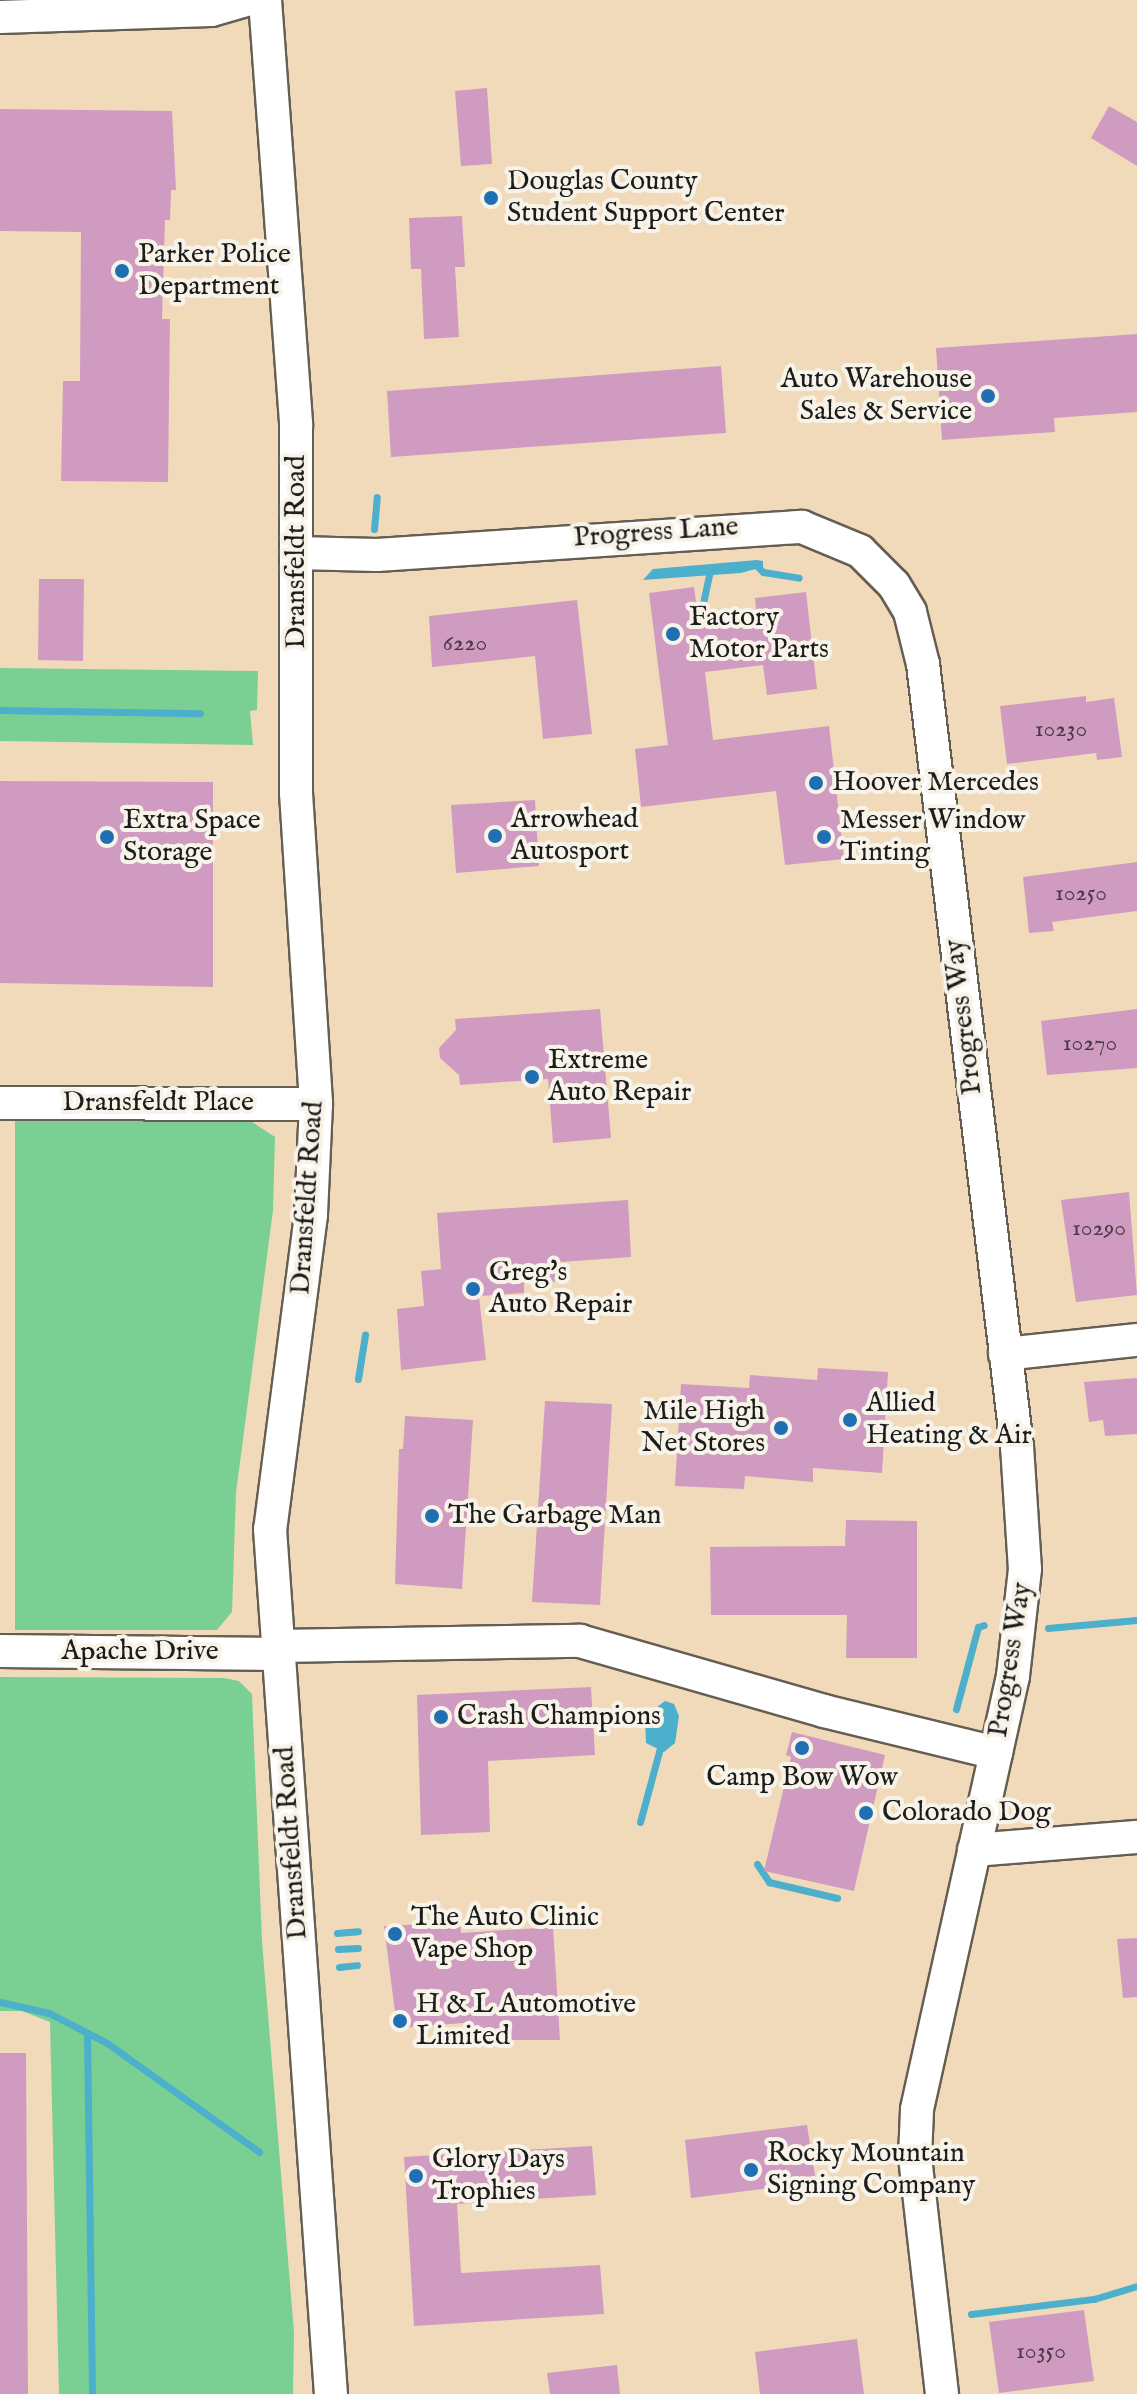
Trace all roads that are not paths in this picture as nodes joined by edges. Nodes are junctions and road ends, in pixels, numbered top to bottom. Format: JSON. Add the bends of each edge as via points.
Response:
{"nodes":[{"id":1,"x":246,"y":0,"type":"edge"},
{"id":2,"x":265,"y":0,"type":"edge"},
{"id":3,"x":0,"y":17,"type":"edge"},
{"id":4,"x":296,"y":553,"type":"junction"},
{"id":5,"x":925,"y":682,"type":"joint"},
{"id":6,"x":0,"y":1103,"type":"edge"},
{"id":7,"x":316,"y":1104,"type":"junction"},
{"id":8,"x":1137,"y":1340,"type":"edge"},
{"id":9,"x":1005,"y":1354,"type":"junction"},
{"id":10,"x":280,"y":1650,"type":"junction"},
{"id":11,"x":0,"y":1651,"type":"edge"},
{"id":12,"x":996,"y":1753,"type":"junction"},
{"id":13,"x":1137,"y":1837,"type":"edge"},
{"id":14,"x":974,"y":1850,"type":"junction"},
{"id":15,"x":331,"y":2394,"type":"edge"},
{"id":16,"x":942,"y":2394,"type":"edge"}],
"edges":[{"from":1,"to":3,"type":"street","via":[[211,10]]},
{"from":2,"to":4,"type":"street","name":"Dransfeldt Road","via":[[295,391]]},
{"from":4,"to":5,"type":"street","name":"Progress Lane","via":[[377,555],[802,527],[846,542],[894,585],[916,630]]},
{"from":4,"to":7,"type":"street","name":"Dransfeldt Road","via":[[296,793]]},
{"from":5,"to":9,"type":"street","name":"Progress Way"},
{"from":6,"to":7,"type":"street","name":"Dransfeldt Place"},
{"from":7,"to":10,"type":"street","name":"Dransfeldt Road","via":[[304,1278],[271,1503]]},
{"from":8,"to":9,"type":"street"},
{"from":9,"to":12,"type":"street","name":"Progress Way","via":[[1025,1569],[1018,1650]]},
{"from":10,"to":11,"type":"street","name":"Apache Drive"},
{"from":10,"to":12,"type":"street","name":"Apache Drive","via":[[580,1641],[824,1711]]},
{"from":10,"to":15,"type":"street","name":"Dransfeldt Road"},
{"from":12,"to":14,"type":"street","name":"Progress Way"},
{"from":13,"to":14,"type":"street"},
{"from":14,"to":16,"type":"street","name":"Progress Way","via":[[932,2028],[915,2134]]}]}
